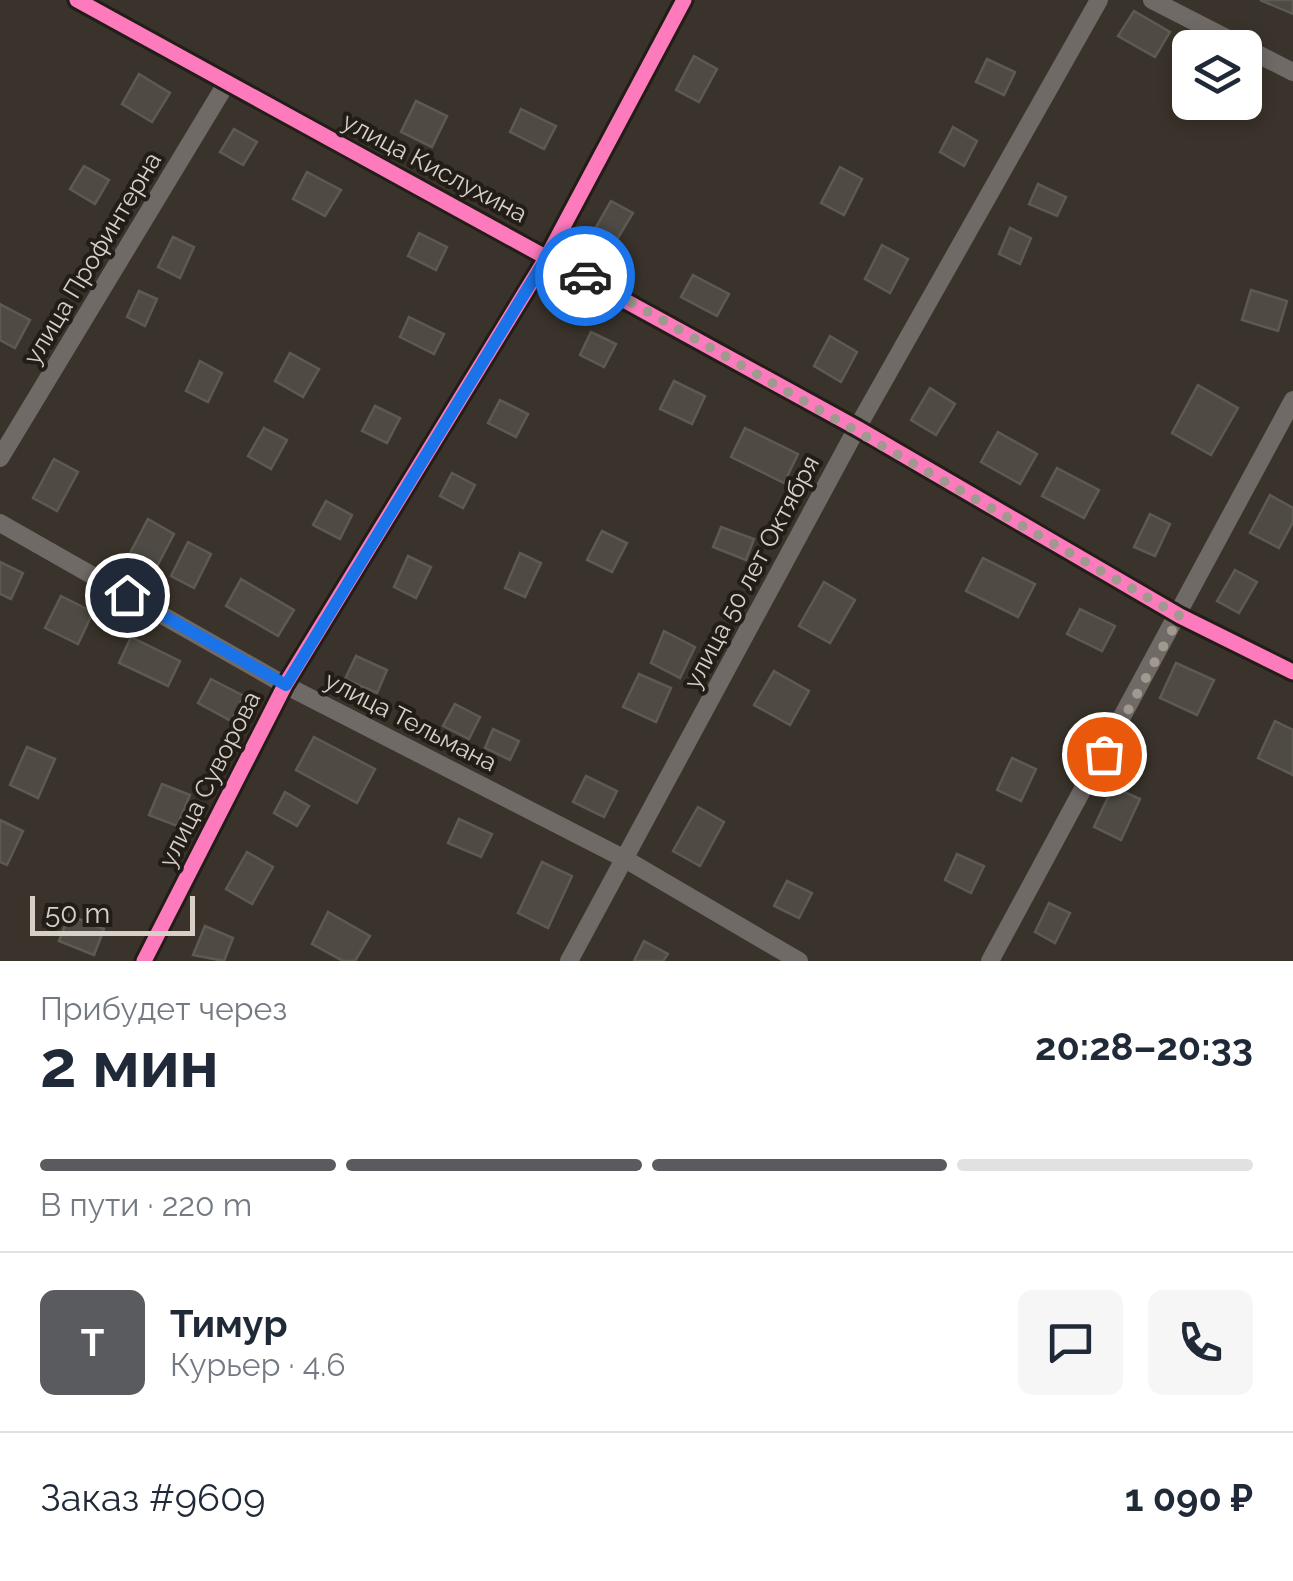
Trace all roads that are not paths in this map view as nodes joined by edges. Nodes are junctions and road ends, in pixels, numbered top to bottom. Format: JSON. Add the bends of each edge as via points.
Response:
{"nodes":[{"id":1,"x":77,"y":0,"type":"edge"},
{"id":2,"x":684,"y":0,"type":"edge"},
{"id":3,"x":1099,"y":0,"type":"edge"},
{"id":4,"x":1152,"y":0,"type":"edge"},
{"id":5,"x":1293,"y":72,"type":"edge"},
{"id":6,"x":226,"y":84,"type":"junction"},
{"id":7,"x":548,"y":255,"type":"junction"},
{"id":8,"x":1293,"y":400,"type":"edge"},
{"id":9,"x":858,"y":428,"type":"junction"},
{"id":10,"x":0,"y":458,"type":"edge"},
{"id":11,"x":0,"y":523,"type":"edge"},
{"id":12,"x":1180,"y":616,"type":"junction"},
{"id":13,"x":1293,"y":672,"type":"edge"},
{"id":14,"x":286,"y":685,"type":"junction"},
{"id":15,"x":625,"y":859,"type":"junction"},
{"id":16,"x":144,"y":961,"type":"edge"},
{"id":17,"x":569,"y":961,"type":"edge"},
{"id":18,"x":800,"y":961,"type":"edge"},
{"id":19,"x":990,"y":961,"type":"edge"}],
"edges":[{"from":1,"to":6,"type":"street","name":"улица Кислухина"},
{"from":2,"to":7,"type":"street","name":"улица Суворова"},
{"from":3,"to":9,"type":"street","name":"улица 50 лет Октября"},
{"from":4,"to":5,"type":"street"},
{"from":6,"to":7,"type":"street","name":"улица Кислухина"},
{"from":6,"to":10,"type":"street","name":"улица Профинтерна"},
{"from":7,"to":9,"type":"street","name":"улица Кислухина"},
{"from":7,"to":14,"type":"street","name":"улица Суворова"},
{"from":8,"to":12,"type":"street"},
{"from":9,"to":12,"type":"street","name":"улица Кислухина"},
{"from":9,"to":15,"type":"street","name":"улица 50 лет Октября"},
{"from":11,"to":14,"type":"street","name":"улица Тельмана"},
{"from":12,"to":13,"type":"street","name":"улица Кислухина"},
{"from":12,"to":19,"type":"street"},
{"from":14,"to":15,"type":"street","name":"улица Тельмана"},
{"from":14,"to":16,"type":"street","name":"улица Суворова"},
{"from":15,"to":17,"type":"street","name":"улица 50 лет Октября"},
{"from":15,"to":18,"type":"street","name":"улица Тельмана"}]}
